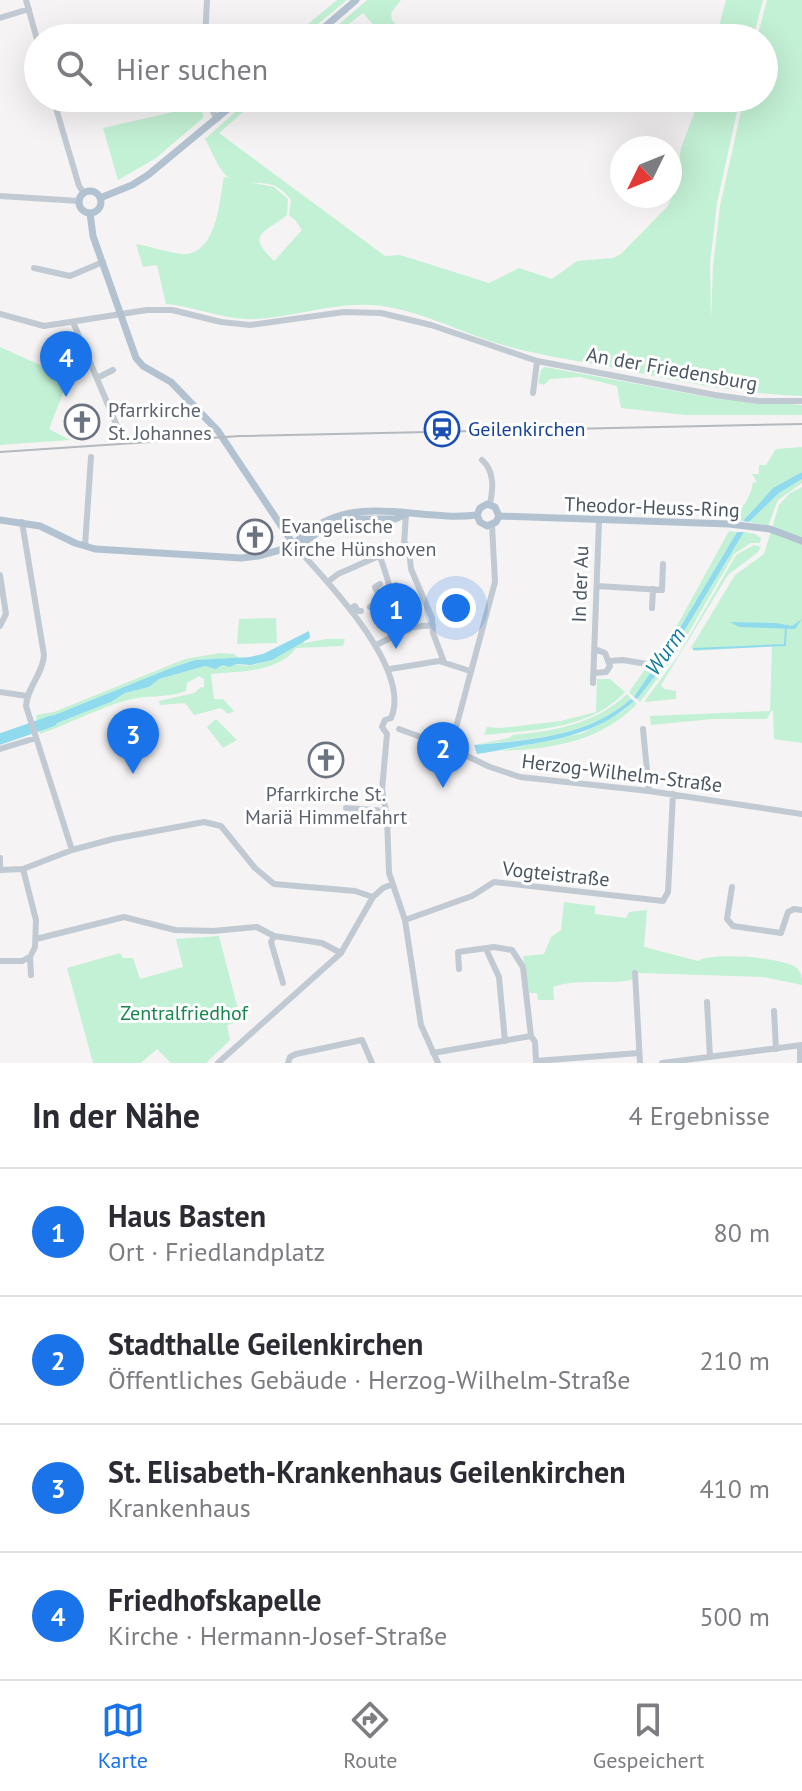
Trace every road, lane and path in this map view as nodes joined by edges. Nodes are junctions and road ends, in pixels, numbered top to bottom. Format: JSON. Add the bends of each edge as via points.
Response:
{"nodes":[{"id":1,"x":26,"y":0,"type":"edge"},
{"id":2,"x":207,"y":0,"type":"edge"},
{"id":3,"x":356,"y":0,"type":"edge"},
{"id":4,"x":26,"y":10,"type":"junction"},
{"id":5,"x":0,"y":18,"type":"edge"},
{"id":6,"x":31,"y":24,"type":"edge"},
{"id":7,"x":206,"y":24,"type":"edge"},
{"id":8,"x":328,"y":24,"type":"edge"},
{"id":9,"x":57,"y":112,"type":"edge"},
{"id":10,"x":213,"y":112,"type":"edge"},
{"id":11,"x":225,"y":112,"type":"edge"},
{"id":12,"x":217,"y":119,"type":"junction"},
{"id":13,"x":84,"y":193,"type":"junction"},
{"id":14,"x":0,"y":196,"type":"edge"},
{"id":15,"x":100,"y":198,"type":"junction"},
{"id":16,"x":79,"y":201,"type":"junction"},
{"id":17,"x":90,"y":213,"type":"junction"},
{"id":18,"x":103,"y":262,"type":"junction"},
{"id":19,"x":34,"y":268,"type":"dead end"},
{"id":20,"x":121,"y":313,"type":"junction"},
{"id":21,"x":0,"y":314,"type":"edge"},
{"id":22,"x":73,"y":322,"type":"junction"},
{"id":23,"x":537,"y":361,"type":"junction"},
{"id":24,"x":113,"y":370,"type":"dead end"},
{"id":25,"x":97,"y":378,"type":"junction"},
{"id":26,"x":533,"y":393,"type":"dead end"},
{"id":27,"x":802,"y":401,"type":"edge"},
{"id":28,"x":116,"y":431,"type":"dead end"},
{"id":29,"x":91,"y":457,"type":"dead end"},
{"id":30,"x":482,"y":460,"type":"dead end"},
{"id":31,"x":490,"y":504,"type":"junction"},
{"id":32,"x":406,"y":514,"type":"junction"},
{"id":33,"x":477,"y":515,"type":"junction"},
{"id":34,"x":499,"y":516,"type":"junction"},
{"id":35,"x":0,"y":520,"type":"edge"},
{"id":36,"x":599,"y":521,"type":"junction"},
{"id":37,"x":22,"y":522,"type":"junction"},
{"id":38,"x":492,"y":525,"type":"junction"},
{"id":39,"x":802,"y":541,"type":"edge"},
{"id":40,"x":405,"y":543,"type":"junction"},
{"id":41,"x":294,"y":545,"type":"junction"},
{"id":42,"x":85,"y":546,"type":"junction"},
{"id":43,"x":380,"y":557,"type":"junction"},
{"id":44,"x":663,"y":564,"type":"dead end"},
{"id":45,"x":0,"y":575,"type":"edge"},
{"id":46,"x":329,"y":581,"type":"junction"},
{"id":47,"x":380,"y":584,"type":"dead end"},
{"id":48,"x":396,"y":585,"type":"dead end"},
{"id":49,"x":597,"y":586,"type":"junction"},
{"id":50,"x":653,"y":589,"type":"junction"},
{"id":51,"x":391,"y":597,"type":"junction"},
{"id":52,"x":381,"y":600,"type":"junction"},
{"id":53,"x":353,"y":607,"type":"dead end"},
{"id":54,"x":370,"y":607,"type":"dead end"},
{"id":55,"x":652,"y":608,"type":"dead end"},
{"id":56,"x":361,"y":611,"type":"dead end"},
{"id":57,"x":400,"y":617,"type":"dead end"},
{"id":58,"x":433,"y":625,"type":"junction"},
{"id":59,"x":0,"y":626,"type":"edge"},
{"id":60,"x":415,"y":627,"type":"junction"},
{"id":61,"x":397,"y":634,"type":"junction"},
{"id":62,"x":376,"y":645,"type":"dead end"},
{"id":63,"x":595,"y":649,"type":"junction"},
{"id":64,"x":610,"y":661,"type":"junction"},
{"id":65,"x":444,"y":662,"type":"junction"},
{"id":66,"x":647,"y":664,"type":"dead end"},
{"id":67,"x":390,"y":669,"type":"dead end"},
{"id":68,"x":470,"y":671,"type":"dead end"},
{"id":69,"x":594,"y":673,"type":"junction"},
{"id":70,"x":593,"y":683,"type":"dead end"},
{"id":71,"x":0,"y":692,"type":"edge"},
{"id":72,"x":27,"y":696,"type":"junction"},
{"id":73,"x":391,"y":718,"type":"junction"},
{"id":74,"x":399,"y":729,"type":"junction"},
{"id":75,"x":643,"y":729,"type":"dead end"},
{"id":76,"x":387,"y":734,"type":"junction"},
{"id":77,"x":35,"y":737,"type":"junction"},
{"id":78,"x":448,"y":747,"type":"junction"},
{"id":79,"x":0,"y":749,"type":"edge"},
{"id":80,"x":649,"y":791,"type":"junction"},
{"id":81,"x":673,"y":794,"type":"junction"},
{"id":82,"x":346,"y":808,"type":"dead end"},
{"id":83,"x":386,"y":811,"type":"junction"},
{"id":84,"x":802,"y":814,"type":"edge"},
{"id":85,"x":72,"y":850,"type":"junction"},
{"id":86,"x":0,"y":858,"type":"edge"},
{"id":87,"x":0,"y":869,"type":"edge"},
{"id":88,"x":23,"y":869,"type":"junction"},
{"id":89,"x":393,"y":884,"type":"junction"},
{"id":90,"x":732,"y":887,"type":"dead end"},
{"id":91,"x":373,"y":897,"type":"junction"},
{"id":92,"x":802,"y":910,"type":"edge"},
{"id":93,"x":405,"y":920,"type":"junction"},
{"id":94,"x":729,"y":924,"type":"junction"},
{"id":95,"x":722,"y":930,"type":"dead end"},
{"id":96,"x":274,"y":936,"type":"junction"},
{"id":97,"x":36,"y":939,"type":"junction"},
{"id":98,"x":486,"y":949,"type":"junction"},
{"id":99,"x":341,"y":953,"type":"junction"},
{"id":100,"x":30,"y":957,"type":"junction"},
{"id":101,"x":0,"y":961,"type":"edge"},
{"id":102,"x":459,"y":969,"type":"dead end"},
{"id":103,"x":635,"y":973,"type":"dead end"},
{"id":104,"x":31,"y":975,"type":"dead end"},
{"id":105,"x":283,"y":983,"type":"dead end"},
{"id":106,"x":707,"y":1002,"type":"dead end"},
{"id":107,"x":774,"y":1011,"type":"dead end"},
{"id":108,"x":531,"y":1036,"type":"junction"},
{"id":109,"x":505,"y":1041,"type":"junction"},
{"id":110,"x":801,"y":1046,"type":"edge"},
{"id":111,"x":776,"y":1049,"type":"junction"},
{"id":112,"x":433,"y":1053,"type":"junction"},
{"id":113,"x":639,"y":1053,"type":"junction"},
{"id":114,"x":710,"y":1057,"type":"junction"},
{"id":115,"x":694,"y":1061,"type":"edge"},
{"id":116,"x":536,"y":1062,"type":"edge"},
{"id":117,"x":218,"y":1063,"type":"edge"},
{"id":118,"x":288,"y":1063,"type":"edge"},
{"id":119,"x":372,"y":1063,"type":"edge"},
{"id":120,"x":438,"y":1063,"type":"edge"},
{"id":121,"x":640,"y":1063,"type":"edge"},
{"id":122,"x":662,"y":1063,"type":"edge"},
{"id":123,"x":800,"y":1063,"type":"edge"}],
"edges":[{"from":1,"to":4,"type":"street"},
{"from":2,"to":7,"type":"street"},
{"from":3,"to":8,"type":"main road"},
{"from":4,"to":5,"type":"street"},
{"from":4,"to":6,"type":"street"},
{"from":9,"to":13,"type":"street"},
{"from":10,"to":12,"type":"street"},
{"from":11,"to":12,"type":"main road"},
{"from":12,"to":15,"type":"main road","via":[[141,181]]},
{"from":13,"to":15,"type":"main road"},
{"from":13,"to":16,"type":"main road"},
{"from":14,"to":16,"type":"street"},
{"from":15,"to":17,"type":"main road","via":[[99,207]]},
{"from":16,"to":17,"type":"main road"},
{"from":17,"to":18,"type":"main road"},
{"from":18,"to":19,"type":"street","via":[[70,276]]},
{"from":18,"to":20,"type":"main road"},
{"from":20,"to":22,"type":"street","name":"An der Friedensburg"},
{"from":20,"to":23,"type":"street","name":"An der Friedensburg","via":[[172,310],[250,325],[344,312],[381,313]]},
{"from":20,"to":41,"type":"main road","via":[[136,358],[171,382],[218,431]]},
{"from":21,"to":22,"type":"street","name":"An der Friedensburg","via":[[41,325]]},
{"from":22,"to":25,"type":"street"},
{"from":23,"to":26,"type":"street"},
{"from":23,"to":27,"type":"street","name":"An der Friedensburg","via":[[715,395]]},
{"from":24,"to":25,"type":"street"},
{"from":25,"to":28,"type":"street"},
{"from":29,"to":42,"type":"street"},
{"from":30,"to":31,"type":"street","via":[[492,479]]},
{"from":31,"to":33,"type":"main road"},
{"from":31,"to":34,"type":"main road"},
{"from":32,"to":33,"type":"main road"},
{"from":32,"to":40,"type":"street"},
{"from":32,"to":41,"type":"main road","via":[[348,512],[317,526]]},
{"from":33,"to":38,"type":"main road","via":[[482,524]]},
{"from":34,"to":36,"type":"main road","name":"Theodor-Heuss-Ring"},
{"from":34,"to":38,"type":"main road"},
{"from":35,"to":37,"type":"main road"},
{"from":36,"to":39,"type":"main road","name":"Theodor-Heuss-Ring","via":[[756,527]]},
{"from":36,"to":49,"type":"street","name":"In der Au"},
{"from":37,"to":42,"type":"main road"},
{"from":37,"to":72,"type":"street","via":[[44,661]]},
{"from":38,"to":78,"type":"street","via":[[495,582]]},
{"from":40,"to":43,"type":"street"},
{"from":40,"to":58,"type":"street"},
{"from":41,"to":42,"type":"main road","via":[[241,558]]},
{"from":41,"to":46,"type":"street"},
{"from":43,"to":46,"type":"street"},
{"from":43,"to":51,"type":"street"},
{"from":44,"to":50,"type":"street","via":[[662,590]]},
{"from":45,"to":59,"type":"street","via":[[6,614]]},
{"from":46,"to":73,"type":"street","via":[[391,677]]},
{"from":47,"to":52,"type":"street","via":[[375,587]]},
{"from":48,"to":60,"type":"street"},
{"from":49,"to":50,"type":"street"},
{"from":49,"to":63,"type":"street","name":"In der Au"},
{"from":50,"to":55,"type":"street"},
{"from":51,"to":52,"type":"street"},
{"from":51,"to":57,"type":"street"},
{"from":52,"to":54,"type":"street"},
{"from":52,"to":61,"type":"street"},
{"from":53,"to":56,"type":"street"},
{"from":58,"to":60,"type":"street"},
{"from":58,"to":65,"type":"street"},
{"from":60,"to":61,"type":"street"},
{"from":61,"to":62,"type":"street"},
{"from":63,"to":64,"type":"street","name":"In der Au"},
{"from":63,"to":69,"type":"street","name":"In der Au"},
{"from":64,"to":66,"type":"street"},
{"from":64,"to":69,"type":"street","via":[[606,672]]},
{"from":65,"to":67,"type":"street"},
{"from":65,"to":68,"type":"street"},
{"from":69,"to":70,"type":"street","name":"In der Au"},
{"from":71,"to":72,"type":"street"},
{"from":72,"to":77,"type":"street"},
{"from":73,"to":74,"type":"street"},
{"from":73,"to":76,"type":"street","via":[[382,724]]},
{"from":74,"to":76,"type":"street"},
{"from":74,"to":78,"type":"street","name":"Herzog-Wilhelm-Straße"},
{"from":75,"to":80,"type":"street"},
{"from":76,"to":83,"type":"street","via":[[382,790]]},
{"from":77,"to":79,"type":"street"},
{"from":77,"to":85,"type":"street"},
{"from":78,"to":80,"type":"street","name":"Herzog-Wilhelm-Straße","via":[[520,777]]},
{"from":80,"to":81,"type":"street","name":"Herzog-Wilhelm-Straße"},
{"from":81,"to":84,"type":"street","name":"Herzog-Wilhelm-Straße"},
{"from":81,"to":93,"type":"street","name":"Vogteistraße","via":[[668,892],[663,901],[494,882],[472,896]]},
{"from":82,"to":83,"type":"street"},
{"from":83,"to":89,"type":"street"},
{"from":85,"to":88,"type":"street"},
{"from":85,"to":91,"type":"street","via":[[204,822],[221,826],[274,884]]},
{"from":86,"to":87,"type":"street"},
{"from":87,"to":88,"type":"street"},
{"from":88,"to":97,"type":"street"},
{"from":89,"to":91,"type":"street"},
{"from":89,"to":93,"type":"street"},
{"from":90,"to":94,"type":"street"},
{"from":91,"to":99,"type":"street"},
{"from":92,"to":94,"type":"street","via":[[788,912],[781,933]]},
{"from":93,"to":112,"type":"street","via":[[417,1009]]},
{"from":94,"to":95,"type":"street"},
{"from":96,"to":97,"type":"street","via":[[257,927],[175,930],[124,917]]},
{"from":96,"to":99,"type":"street","via":[[322,943]]},
{"from":96,"to":105,"type":"street","via":[[271,942]]},
{"from":97,"to":100,"type":"street"},
{"from":98,"to":102,"type":"street","via":[[458,952]]},
{"from":98,"to":108,"type":"street","via":[[511,949],[520,962]]},
{"from":98,"to":109,"type":"street","via":[[499,977]]},
{"from":99,"to":117,"type":"street"},
{"from":100,"to":101,"type":"street"},
{"from":100,"to":104,"type":"street"},
{"from":103,"to":113,"type":"street"},
{"from":106,"to":114,"type":"street"},
{"from":107,"to":111,"type":"street"},
{"from":108,"to":109,"type":"street"},
{"from":108,"to":116,"type":"street"},
{"from":109,"to":112,"type":"street"},
{"from":110,"to":111,"type":"street"},
{"from":110,"to":123,"type":"street"},
{"from":111,"to":114,"type":"street"},
{"from":112,"to":120,"type":"street"},
{"from":113,"to":116,"type":"street"},
{"from":113,"to":121,"type":"street"},
{"from":114,"to":115,"type":"street"},
{"from":115,"to":122,"type":"street"},
{"from":118,"to":119,"type":"street","via":[[296,1054],[362,1040]]}]}
